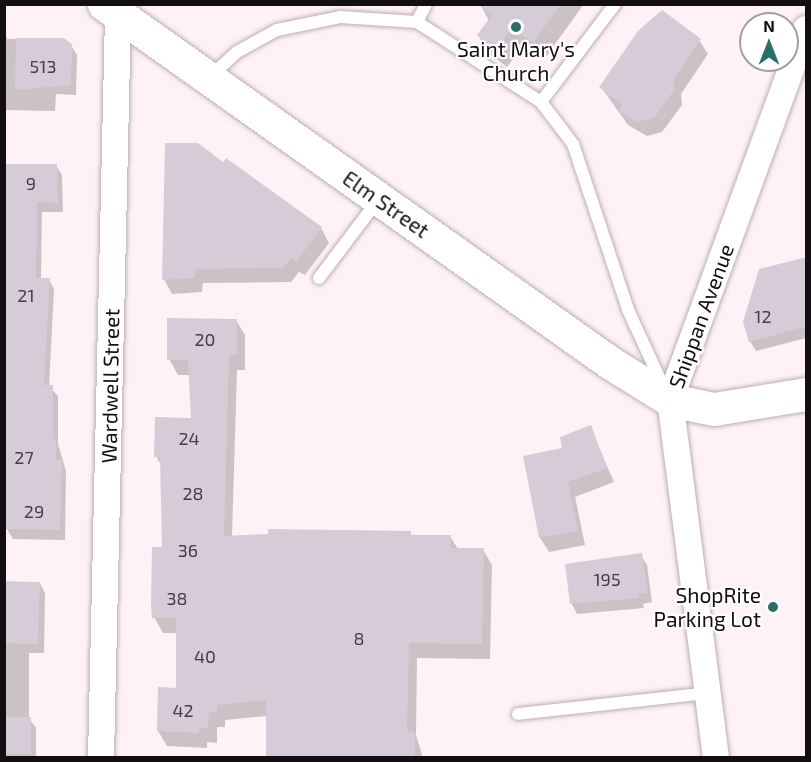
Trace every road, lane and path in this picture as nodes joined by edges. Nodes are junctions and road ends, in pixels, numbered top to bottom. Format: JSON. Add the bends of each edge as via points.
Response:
{"nodes":[{"id":1,"x":426,"y":4,"type":"edge"},
{"id":2,"x":615,"y":4,"type":"edge"},
{"id":3,"x":111,"y":10,"type":"edge"},
{"id":4,"x":417,"y":22,"type":"junction"},
{"id":5,"x":807,"y":29,"type":"edge"},
{"id":6,"x":209,"y":79,"type":"junction"},
{"id":7,"x":541,"y":102,"type":"junction"},
{"id":8,"x":379,"y":199,"type":"junction"},
{"id":9,"x":318,"y":278,"type":"dead end"},
{"id":10,"x":807,"y":394,"type":"edge"},
{"id":11,"x":670,"y":400,"type":"junction"},
{"id":12,"x":708,"y":693,"type":"junction"},
{"id":13,"x":518,"y":714,"type":"dead end"},
{"id":14,"x":101,"y":758,"type":"edge"},
{"id":15,"x":716,"y":758,"type":"edge"}],
"edges":[{"from":1,"to":4,"type":"lane"},
{"from":2,"to":7,"type":"lane"},
{"from":3,"to":6,"type":"main road","name":"Elm Street"},
{"from":3,"to":14,"type":"street","name":"Wardwell Street"},
{"from":4,"to":6,"type":"lane","via":[[340,17],[277,30],[237,52]]},
{"from":4,"to":7,"type":"lane"},
{"from":5,"to":11,"type":"street","name":"Shippan Avenue"},
{"from":6,"to":8,"type":"main road","name":"Elm Street"},
{"from":7,"to":11,"type":"lane","via":[[573,144],[629,312]]},
{"from":8,"to":9,"type":"lane"},
{"from":8,"to":11,"type":"main road","name":"Elm Street","via":[[609,362]]},
{"from":10,"to":11,"type":"main road","via":[[714,409]]},
{"from":11,"to":12,"type":"street","name":"Shippan Avenue"},
{"from":12,"to":13,"type":"lane"},
{"from":12,"to":15,"type":"street","name":"Shippan Avenue"}]}
